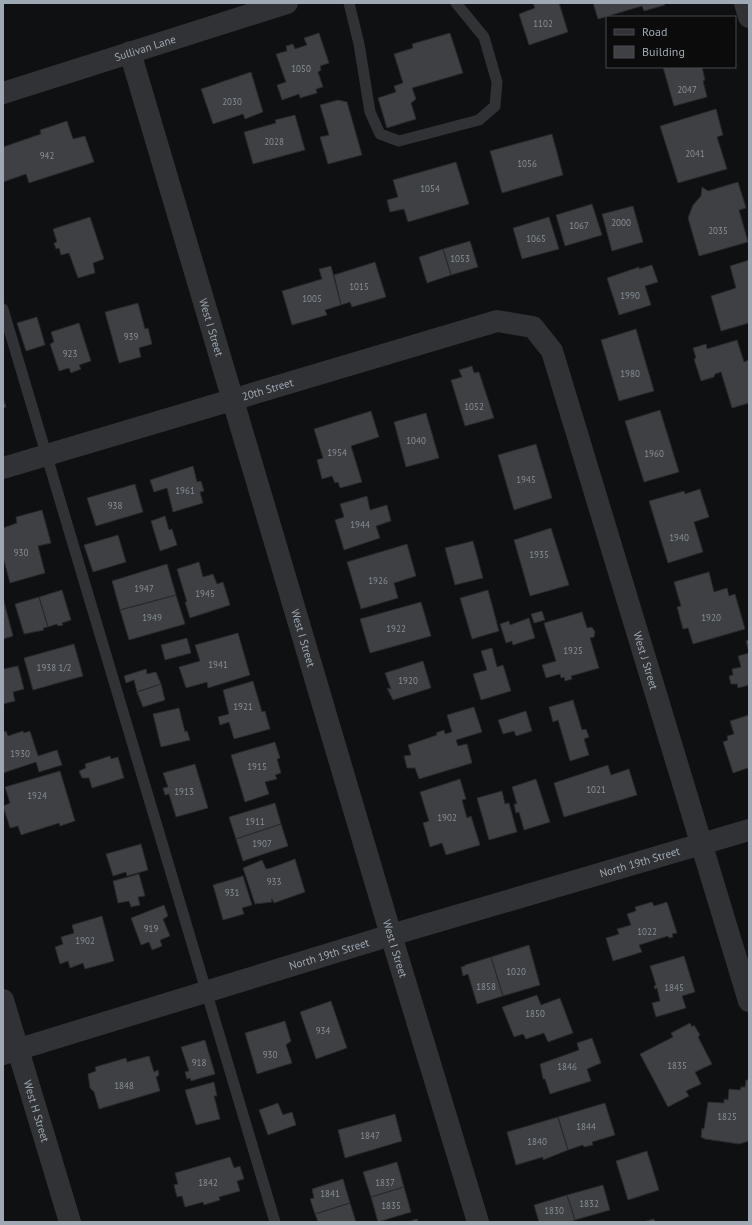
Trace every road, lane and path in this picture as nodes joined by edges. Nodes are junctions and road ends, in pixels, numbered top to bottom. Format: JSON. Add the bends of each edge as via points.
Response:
{"nodes":[{"id":1,"x":287,"y":3,"type":"edge"},
{"id":2,"x":350,"y":3,"type":"edge"},
{"id":3,"x":456,"y":3,"type":"edge"},
{"id":4,"x":745,"y":3,"type":"edge"},
{"id":5,"x":749,"y":17,"type":"edge"},
{"id":6,"x":130,"y":52,"type":"junction"},
{"id":7,"x":3,"y":93,"type":"edge"},
{"id":8,"x":3,"y":309,"type":"edge"},
{"id":9,"x":532,"y":327,"type":"joint"},
{"id":10,"x":234,"y":399,"type":"junction"},
{"id":11,"x":46,"y":456,"type":"junction"},
{"id":12,"x":3,"y":468,"type":"edge"},
{"id":13,"x":749,"y":830,"type":"edge"},
{"id":14,"x":702,"y":844,"type":"junction"},
{"id":15,"x":390,"y":934,"type":"junction"},
{"id":16,"x":205,"y":992,"type":"junction"},
{"id":17,"x":3,"y":1000,"type":"edge"},
{"id":18,"x":749,"y":1001,"type":"edge"},
{"id":19,"x":11,"y":1052,"type":"edge"},
{"id":20,"x":70,"y":1222,"type":"edge"},
{"id":21,"x":275,"y":1222,"type":"edge"},
{"id":22,"x":478,"y":1222,"type":"edge"}],
"edges":[{"from":1,"to":6,"type":"street","name":"Sullivan Lane"},
{"from":2,"to":3,"type":"lane","via":[[370,112],[380,134],[399,141],[479,120],[495,106],[497,82],[484,37]]},
{"from":4,"to":5,"type":"street"},
{"from":6,"to":7,"type":"street","name":"Sullivan Lane"},
{"from":6,"to":10,"type":"street","name":"West I Street"},
{"from":8,"to":11,"type":"lane"},
{"from":9,"to":10,"type":"street","name":"20th Street","via":[[497,321]]},
{"from":9,"to":14,"type":"street","name":"West J Street","via":[[552,351]]},
{"from":10,"to":11,"type":"street","name":"20th Street"},
{"from":10,"to":15,"type":"street","name":"West I Street"},
{"from":11,"to":12,"type":"street","name":"20th Street"},
{"from":11,"to":16,"type":"lane"},
{"from":13,"to":14,"type":"street","name":"North 19th Street"},
{"from":14,"to":15,"type":"street","name":"North 19th Street"},
{"from":14,"to":18,"type":"street","name":"West J Street"},
{"from":15,"to":16,"type":"street","name":"North 19th Street"},
{"from":15,"to":22,"type":"street","name":"West I Street"},
{"from":16,"to":19,"type":"street","name":"North 19th Street"},
{"from":16,"to":21,"type":"lane"},
{"from":17,"to":19,"type":"street","name":"West H Street"},
{"from":19,"to":20,"type":"street","name":"West H Street"}]}
